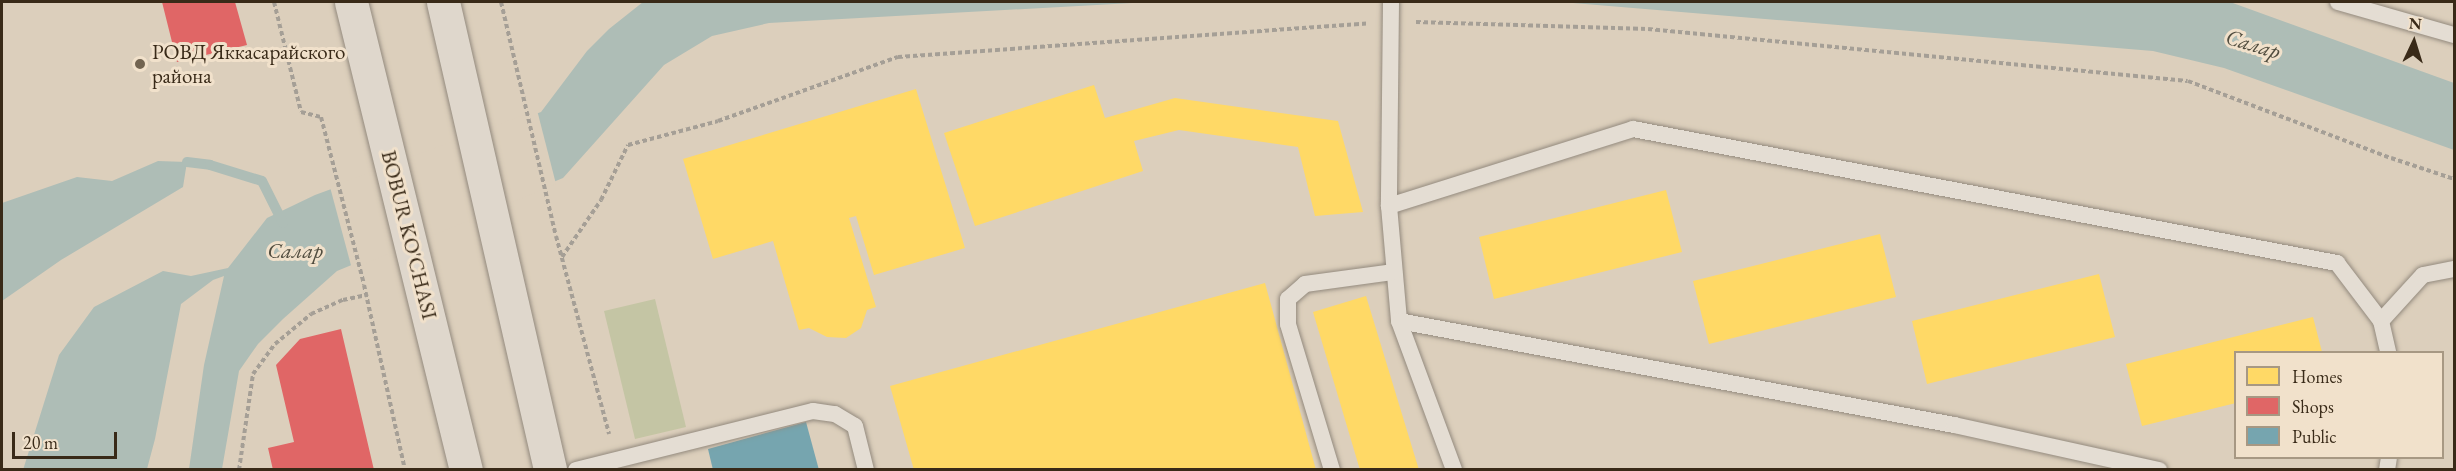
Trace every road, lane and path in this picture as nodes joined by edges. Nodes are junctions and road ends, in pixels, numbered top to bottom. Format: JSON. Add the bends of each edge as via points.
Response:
{"nodes":[{"id":1,"x":274,"y":2,"type":"edge"},
{"id":2,"x":351,"y":2,"type":"edge"},
{"id":3,"x":443,"y":2,"type":"edge"},
{"id":4,"x":501,"y":2,"type":"edge"},
{"id":5,"x":1391,"y":2,"type":"edge"},
{"id":6,"x":2338,"y":2,"type":"edge"},
{"id":7,"x":1389,"y":21,"type":"junction"},
{"id":8,"x":2454,"y":35,"type":"edge"},
{"id":9,"x":2454,"y":179,"type":"edge"},
{"id":10,"x":1389,"y":206,"type":"junction"},
{"id":11,"x":562,"y":257,"type":"junction"},
{"id":12,"x":2454,"y":269,"type":"edge"},
{"id":13,"x":1394,"y":272,"type":"junction"},
{"id":14,"x":366,"y":295,"type":"junction"},
{"id":15,"x":1399,"y":321,"type":"junction"},
{"id":16,"x":2381,"y":321,"type":"junction"},
{"id":17,"x":2388,"y":351,"type":"edge"},
{"id":18,"x":616,"y":461,"type":"junction"},
{"id":19,"x":239,"y":470,"type":"edge"},
{"id":20,"x":405,"y":470,"type":"edge"},
{"id":21,"x":466,"y":470,"type":"edge"},
{"id":22,"x":550,"y":470,"type":"edge"},
{"id":23,"x":576,"y":470,"type":"edge"},
{"id":24,"x":866,"y":470,"type":"edge"},
{"id":25,"x":1332,"y":470,"type":"edge"},
{"id":26,"x":1454,"y":470,"type":"edge"},
{"id":27,"x":2159,"y":470,"type":"edge"}],
"edges":[{"from":1,"to":14,"type":"path","via":[[301,112],[321,117]]},
{"from":2,"to":21,"type":"main road","name":"BOBUR KO'CHASI"},
{"from":3,"to":22,"type":"main road"},
{"from":4,"to":11,"type":"path"},
{"from":5,"to":7,"type":"lane"},
{"from":6,"to":8,"type":"lane"},
{"from":7,"to":9,"type":"path","via":[[1648,29],[2188,81]]},
{"from":7,"to":10,"type":"lane"},
{"from":7,"to":11,"type":"path","via":[[898,57],[718,121],[628,145],[601,200]]},
{"from":10,"to":13,"type":"lane"},
{"from":10,"to":16,"type":"lane","via":[[1633,129],[2337,263]]},
{"from":11,"to":18,"type":"path"},
{"from":12,"to":16,"type":"lane","via":[[2423,275]]},
{"from":13,"to":15,"type":"lane"},
{"from":13,"to":25,"type":"lane","via":[[1305,284],[1288,299],[1288,324]]},
{"from":14,"to":19,"type":"path","via":[[311,314],[275,344],[253,374]]},
{"from":14,"to":20,"type":"path"},
{"from":15,"to":26,"type":"lane"},
{"from":15,"to":27,"type":"lane","via":[[1954,424]]},
{"from":16,"to":17,"type":"lane"},
{"from":18,"to":23,"type":"lane"},
{"from":18,"to":24,"type":"lane","via":[[813,411],[835,414],[855,426]]}]}
